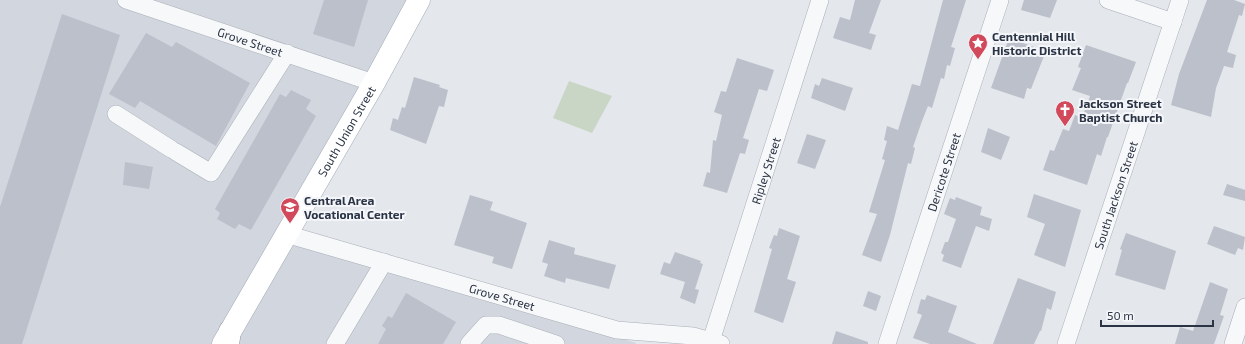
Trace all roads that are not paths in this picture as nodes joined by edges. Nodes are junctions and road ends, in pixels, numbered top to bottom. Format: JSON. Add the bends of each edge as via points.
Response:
{"nodes":[{"id":1,"x":126,"y":0,"type":"edge"},
{"id":2,"x":419,"y":0,"type":"edge"},
{"id":3,"x":820,"y":0,"type":"edge"},
{"id":4,"x":1000,"y":0,"type":"edge"},
{"id":5,"x":1108,"y":0,"type":"edge"},
{"id":6,"x":1180,"y":0,"type":"edge"},
{"id":7,"x":169,"y":7,"type":"edge"},
{"id":8,"x":1173,"y":22,"type":"junction"},
{"id":9,"x":287,"y":53,"type":"junction"},
{"id":10,"x":374,"y":82,"type":"junction"},
{"id":11,"x":116,"y":114,"type":"dead end"},
{"id":12,"x":286,"y":234,"type":"junction"},
{"id":13,"x":384,"y":262,"type":"junction"},
{"id":14,"x":1245,"y":307,"type":"edge"},
{"id":15,"x":643,"y":338,"type":"edge"},
{"id":16,"x":227,"y":340,"type":"edge"},
{"id":17,"x":716,"y":342,"type":"edge"},
{"id":18,"x":335,"y":344,"type":"edge"},
{"id":19,"x":469,"y":344,"type":"edge"},
{"id":20,"x":556,"y":344,"type":"edge"},
{"id":21,"x":887,"y":344,"type":"edge"},
{"id":22,"x":1066,"y":344,"type":"edge"},
{"id":23,"x":1233,"y":344,"type":"edge"}],
"edges":[{"from":1,"to":7,"type":"street","name":"Grove Street"},
{"from":2,"to":10,"type":"main road","name":"South Union Street"},
{"from":3,"to":17,"type":"street","name":"Ripley Street"},
{"from":4,"to":21,"type":"street","name":"Dericote Street"},
{"from":5,"to":8,"type":"street"},
{"from":6,"to":8,"type":"street","name":"South Jackson Street"},
{"from":7,"to":9,"type":"street","name":"Grove Street"},
{"from":8,"to":22,"type":"street","name":"South Jackson Street"},
{"from":9,"to":10,"type":"street","name":"Grove Street"},
{"from":9,"to":11,"type":"street","via":[[212,173]]},
{"from":10,"to":12,"type":"main road","name":"South Union Street"},
{"from":12,"to":13,"type":"street","name":"Grove Street"},
{"from":12,"to":16,"type":"main road","name":"South Union Street"},
{"from":13,"to":15,"type":"street","name":"Grove Street"},
{"from":13,"to":18,"type":"street"},
{"from":14,"to":23,"type":"street"},
{"from":15,"to":17,"type":"street","name":"Grove Street","via":[[693,336]]},
{"from":19,"to":20,"type":"street","via":[[486,325],[498,325]]}]}
